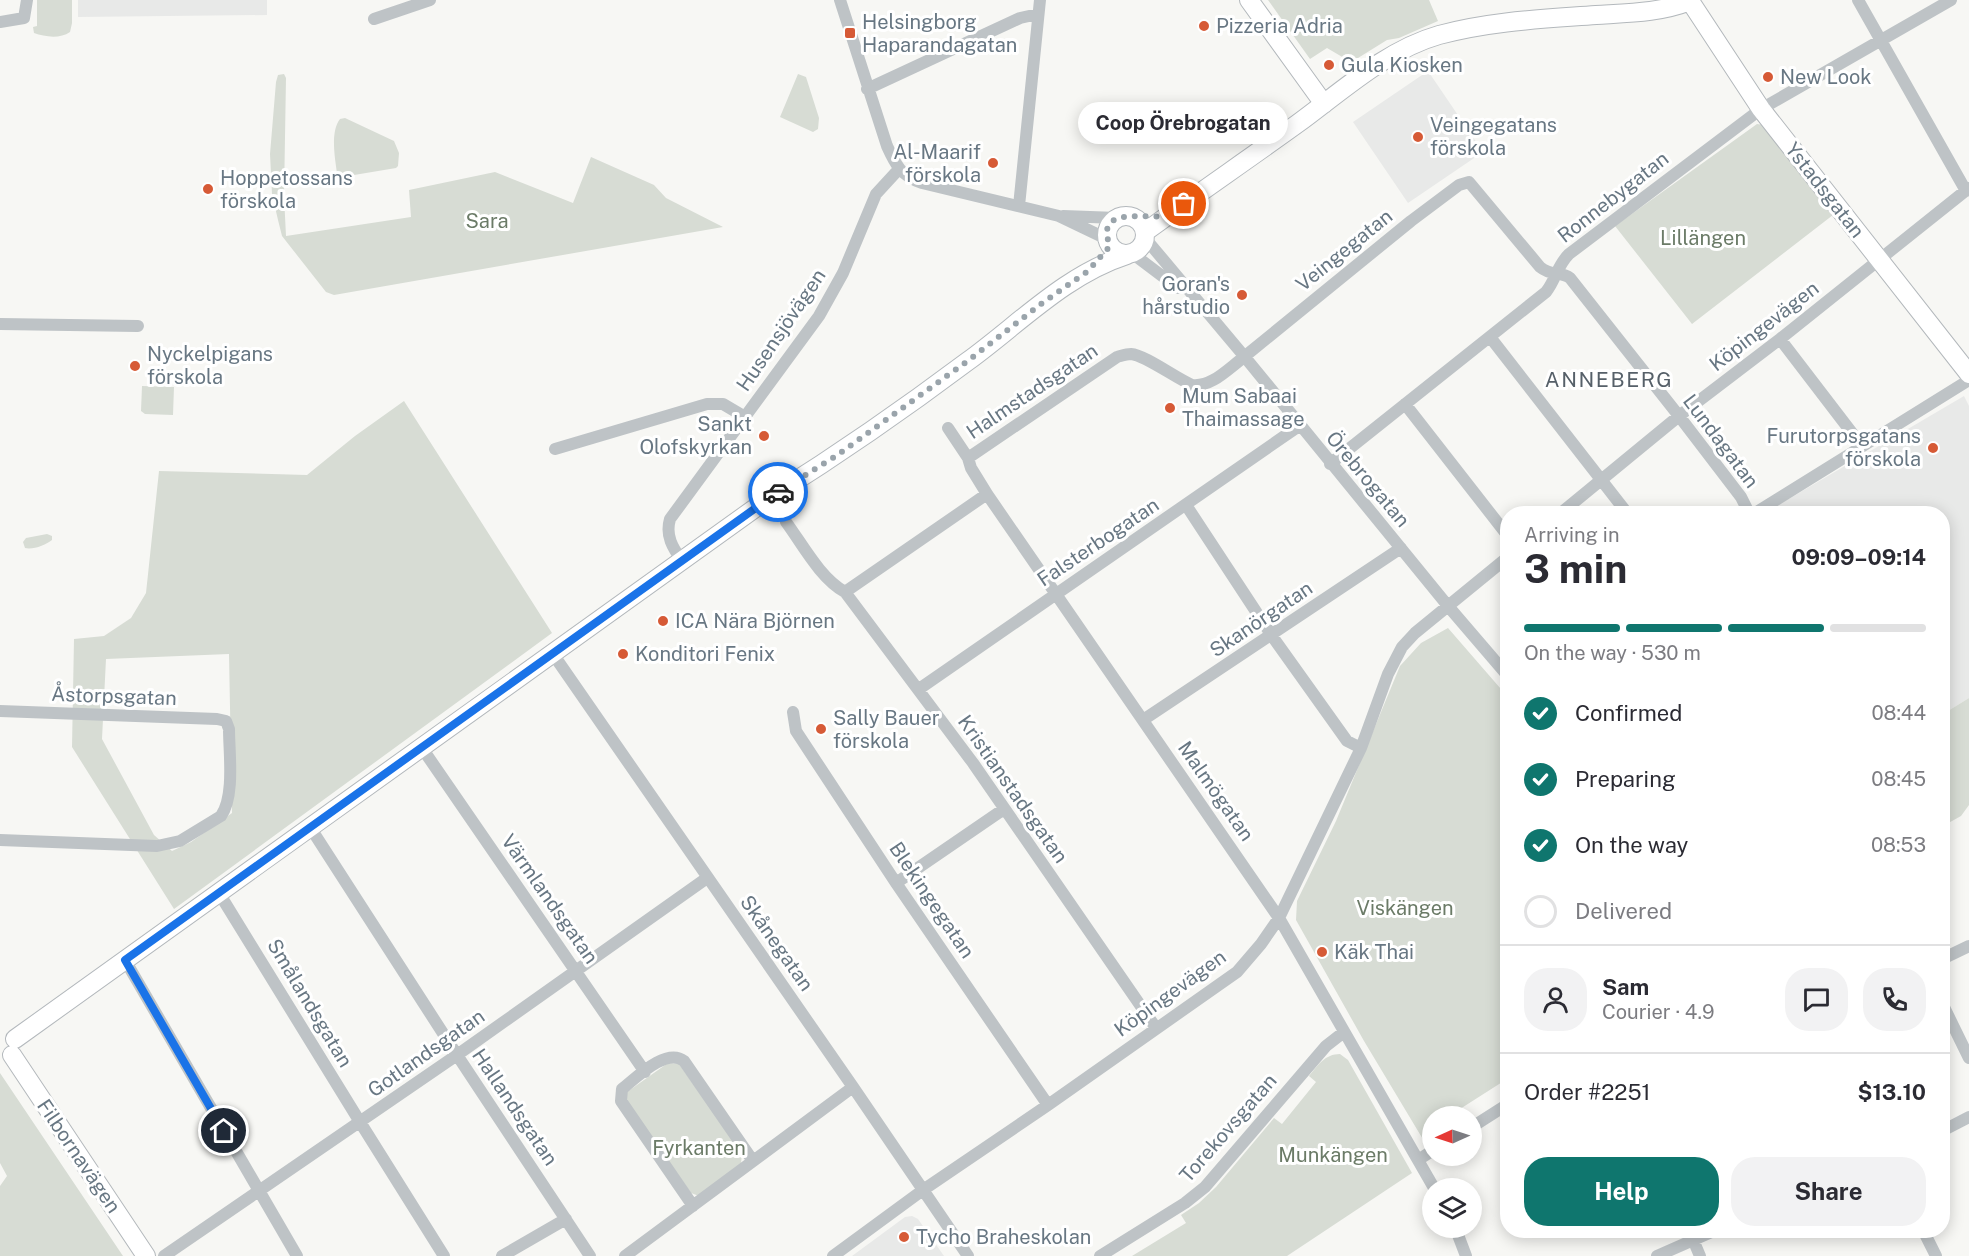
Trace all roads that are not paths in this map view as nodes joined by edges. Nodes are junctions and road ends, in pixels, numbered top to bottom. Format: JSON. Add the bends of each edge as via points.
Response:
{"nodes":[{"id":1,"x":27,"y":0,"type":"edge"},
{"id":2,"x":430,"y":0,"type":"edge"},
{"id":3,"x":840,"y":0,"type":"edge"},
{"id":4,"x":1040,"y":0,"type":"edge"},
{"id":5,"x":1249,"y":0,"type":"edge"},
{"id":6,"x":1690,"y":0,"type":"edge"},
{"id":7,"x":1858,"y":0,"type":"edge"},
{"id":8,"x":1951,"y":0,"type":"edge"},
{"id":9,"x":1038,"y":14,"type":"junction"},
{"id":10,"x":374,"y":19,"type":"dead end"},
{"id":11,"x":0,"y":22,"type":"edge"},
{"id":12,"x":1880,"y":39,"type":"junction"},
{"id":13,"x":867,"y":89,"type":"junction"},
{"id":14,"x":1324,"y":104,"type":"junction"},
{"id":15,"x":1761,"y":109,"type":"junction"},
{"id":16,"x":898,"y":169,"type":"junction"},
{"id":17,"x":1471,"y":183,"type":"joint"},
{"id":18,"x":1968,"y":189,"type":"edge"},
{"id":19,"x":1019,"y":206,"type":"junction"},
{"id":20,"x":1059,"y":216,"type":"junction"},
{"id":21,"x":1135,"y":226,"type":"junction"},
{"id":22,"x":1108,"y":243,"type":"junction"},
{"id":23,"x":1130,"y":254,"type":"junction"},
{"id":24,"x":1879,"y":260,"type":"junction"},
{"id":25,"x":1088,"y":271,"type":"junction"},
{"id":26,"x":1555,"y":275,"type":"junction"},
{"id":27,"x":1200,"y":306,"type":"junction"},
{"id":28,"x":0,"y":324,"type":"edge"},
{"id":29,"x":138,"y":326,"type":"dead end"},
{"id":30,"x":1490,"y":337,"type":"junction"},
{"id":31,"x":1780,"y":339,"type":"junction"},
{"id":32,"x":1244,"y":356,"type":"junction"},
{"id":33,"x":1969,"y":374,"type":"edge"},
{"id":34,"x":1969,"y":380,"type":"edge"},
{"id":35,"x":1405,"y":404,"type":"junction"},
{"id":36,"x":1679,"y":416,"type":"junction"},
{"id":37,"x":745,"y":417,"type":"junction"},
{"id":38,"x":1299,"y":426,"type":"junction"},
{"id":39,"x":948,"y":428,"type":"dead end"},
{"id":40,"x":1862,"y":446,"type":"junction"},
{"id":41,"x":555,"y":449,"type":"dead end"},
{"id":42,"x":968,"y":458,"type":"junction"},
{"id":43,"x":1330,"y":464,"type":"junction"},
{"id":44,"x":1601,"y":479,"type":"junction"},
{"id":45,"x":987,"y":494,"type":"junction"},
{"id":46,"x":1186,"y":506,"type":"junction"},
{"id":47,"x":1569,"y":506,"type":"edge"},
{"id":48,"x":1622,"y":506,"type":"edge"},
{"id":49,"x":1746,"y":506,"type":"edge"},
{"id":50,"x":1766,"y":506,"type":"edge"},
{"id":51,"x":786,"y":522,"type":"dead end"},
{"id":52,"x":1500,"y":526,"type":"edge"},
{"id":53,"x":1401,"y":548,"type":"junction"},
{"id":54,"x":682,"y":561,"type":"junction"},
{"id":55,"x":1500,"y":564,"type":"edge"},
{"id":56,"x":845,"y":592,"type":"junction"},
{"id":57,"x":1057,"y":593,"type":"junction"},
{"id":58,"x":1448,"y":606,"type":"junction"},
{"id":59,"x":1272,"y":636,"type":"junction"},
{"id":60,"x":553,"y":654,"type":"junction"},
{"id":61,"x":1500,"y":667,"type":"edge"},
{"id":62,"x":919,"y":689,"type":"junction"},
{"id":63,"x":0,"y":711,"type":"edge"},
{"id":64,"x":792,"y":712,"type":"dead end"},
{"id":65,"x":1143,"y":720,"type":"junction"},
{"id":66,"x":422,"y":748,"type":"junction"},
{"id":67,"x":1361,"y":748,"type":"junction"},
{"id":68,"x":1004,"y":809,"type":"junction"},
{"id":69,"x":310,"y":827,"type":"junction"},
{"id":70,"x":0,"y":840,"type":"edge"},
{"id":71,"x":707,"y":878,"type":"junction"},
{"id":72,"x":896,"y":883,"type":"junction"},
{"id":73,"x":219,"y":893,"type":"junction"},
{"id":74,"x":1279,"y":918,"type":"junction"},
{"id":75,"x":1969,"y":946,"type":"edge"},
{"id":76,"x":1950,"y":955,"type":"edge"},
{"id":77,"x":125,"y":960,"type":"junction"},
{"id":78,"x":576,"y":971,"type":"junction"},
{"id":79,"x":1950,"y":1020,"type":"edge"},
{"id":80,"x":1156,"y":1028,"type":"junction"},
{"id":81,"x":1344,"y":1032,"type":"junction"},
{"id":82,"x":7,"y":1046,"type":"edge"},
{"id":83,"x":457,"y":1055,"type":"junction"},
{"id":84,"x":1969,"y":1058,"type":"edge"},
{"id":85,"x":645,"y":1072,"type":"junction"},
{"id":86,"x":853,"y":1087,"type":"junction"},
{"id":87,"x":1048,"y":1105,"type":"junction"},
{"id":88,"x":1500,"y":1109,"type":"edge"},
{"id":89,"x":1969,"y":1117,"type":"edge"},
{"id":90,"x":1482,"y":1121,"type":"edge"},
{"id":91,"x":360,"y":1122,"type":"junction"},
{"id":92,"x":1950,"y":1127,"type":"edge"},
{"id":93,"x":1422,"y":1157,"type":"edge"},
{"id":94,"x":1418,"y":1160,"type":"junction"},
{"id":95,"x":753,"y":1161,"type":"junction"},
{"id":96,"x":1428,"y":1178,"type":"edge"},
{"id":97,"x":923,"y":1190,"type":"junction"},
{"id":98,"x":258,"y":1191,"type":"junction"},
{"id":99,"x":693,"y":1206,"type":"junction"},
{"id":100,"x":566,"y":1219,"type":"junction"},
{"id":101,"x":1459,"y":1238,"type":"edge"},
{"id":102,"x":1686,"y":1238,"type":"edge"},
{"id":103,"x":1692,"y":1238,"type":"edge"},
{"id":104,"x":1927,"y":1238,"type":"edge"},
{"id":105,"x":146,"y":1256,"type":"edge"},
{"id":106,"x":164,"y":1256,"type":"edge"},
{"id":107,"x":297,"y":1256,"type":"edge"},
{"id":108,"x":444,"y":1256,"type":"edge"},
{"id":109,"x":502,"y":1256,"type":"edge"},
{"id":110,"x":590,"y":1256,"type":"edge"},
{"id":111,"x":625,"y":1256,"type":"edge"},
{"id":112,"x":833,"y":1256,"type":"edge"},
{"id":113,"x":968,"y":1256,"type":"edge"},
{"id":114,"x":1100,"y":1256,"type":"edge"},
{"id":115,"x":1466,"y":1256,"type":"edge"},
{"id":116,"x":1657,"y":1256,"type":"edge"},
{"id":117,"x":1700,"y":1256,"type":"edge"},
{"id":118,"x":1936,"y":1256,"type":"edge"}],
"edges":[{"from":1,"to":11,"type":"street","via":[[24,18]]},
{"from":2,"to":10,"type":"street"},
{"from":3,"to":13,"type":"street"},
{"from":4,"to":9,"type":"street"},
{"from":5,"to":14,"type":"street"},
{"from":6,"to":14,"type":"street","via":[[1649,11],[1506,21],[1437,36],[1369,70]]},
{"from":6,"to":15,"type":"street","name":"Ystadsgatan"},
{"from":7,"to":12,"type":"street"},
{"from":8,"to":12,"type":"street","name":"Ronnebygatan"},
{"from":9,"to":13,"type":"street","via":[[1020,18]]},
{"from":9,"to":19,"type":"street"},
{"from":12,"to":15,"type":"street","name":"Ronnebygatan"},
{"from":12,"to":18,"type":"street"},
{"from":13,"to":16,"type":"street"},
{"from":14,"to":21,"type":"street","via":[[1168,216]]},
{"from":15,"to":24,"type":"street","name":"Ystadsgatan"},
{"from":15,"to":26,"type":"street","name":"Ronnebygatan","via":[[1569,254]]},
{"from":16,"to":19,"type":"street","via":[[915,181]]},
{"from":16,"to":37,"type":"street","name":"Husensjövägen","via":[[870,206],[831,297]]},
{"from":17,"to":26,"type":"street","name":"Lundagatan","via":[[1540,267]]},
{"from":17,"to":32,"type":"street","name":"Veingegatan","via":[[1462,183],[1411,220]]},
{"from":18,"to":24,"type":"street","name":"Köpingevägen"},
{"from":19,"to":20,"type":"street"},
{"from":20,"to":21,"type":"street"},
{"from":20,"to":22,"type":"street"},
{"from":21,"to":22,"type":"street","via":[[1108,227]]},
{"from":21,"to":23,"type":"street","via":[[1139,250]]},
{"from":21,"to":27,"type":"street","name":"Örebrogatan"},
{"from":22,"to":23,"type":"street","via":[[1120,254]]},
{"from":22,"to":25,"type":"street"},
{"from":23,"to":25,"type":"street"},
{"from":23,"to":27,"type":"street","name":"Örebrogatan","via":[[1148,263]]},
{"from":24,"to":31,"type":"street","name":"Köpingevägen"},
{"from":24,"to":33,"type":"street","name":"Ystadsgatan"},
{"from":25,"to":54,"type":"street","via":[[836,456],[772,496]]},
{"from":26,"to":30,"type":"street","name":"Ronnebygatan","via":[[1546,292]]},
{"from":26,"to":36,"type":"street","name":"Lundagatan","via":[[1570,278]]},
{"from":27,"to":32,"type":"street","name":"Örebrogatan"},
{"from":28,"to":29,"type":"street"},
{"from":30,"to":35,"type":"street","name":"Ronnebygatan"},
{"from":30,"to":44,"type":"street"},
{"from":31,"to":36,"type":"street","name":"Köpingevägen"},
{"from":31,"to":40,"type":"street"},
{"from":32,"to":38,"type":"street","name":"Örebrogatan"},
{"from":32,"to":42,"type":"street","name":"Halmstadsgatan","via":[[1213,380],[1197,386],[1136,355],[1120,356]]},
{"from":34,"to":40,"type":"street"},
{"from":35,"to":43,"type":"street","name":"Ronnebygatan"},
{"from":35,"to":52,"type":"street"},
{"from":36,"to":44,"type":"street","name":"Köpingevägen"},
{"from":36,"to":49,"type":"street","name":"Lundagatan"},
{"from":37,"to":41,"type":"street","name":"Husensjövägen","via":[[723,404],[707,404]]},
{"from":37,"to":54,"type":"street","name":"Husensjövägen","via":[[670,519],[669,538]]},
{"from":38,"to":43,"type":"street","name":"Örebrogatan"},
{"from":38,"to":46,"type":"street","name":"Falsterbogatan"},
{"from":39,"to":42,"type":"street","name":"Malmögatan"},
{"from":40,"to":50,"type":"street"},
{"from":42,"to":45,"type":"street","name":"Malmögatan"},
{"from":43,"to":53,"type":"street","name":"Örebrogatan"},
{"from":44,"to":47,"type":"street","name":"Köpingevägen"},
{"from":44,"to":48,"type":"street"},
{"from":45,"to":56,"type":"street"},
{"from":45,"to":57,"type":"street","name":"Malmögatan"},
{"from":46,"to":57,"type":"street","name":"Falsterbogatan"},
{"from":46,"to":59,"type":"street"},
{"from":51,"to":56,"type":"street","name":"Kristianstadsgatan","via":[[834,586]]},
{"from":53,"to":58,"type":"street","name":"Örebrogatan"},
{"from":53,"to":59,"type":"street","name":"Skanörgatan"},
{"from":54,"to":60,"type":"street"},
{"from":55,"to":58,"type":"street","name":"Köpingevägen"},
{"from":56,"to":62,"type":"street","name":"Kristianstadsgatan"},
{"from":57,"to":62,"type":"street","name":"Falsterbogatan"},
{"from":57,"to":65,"type":"street","name":"Malmögatan"},
{"from":58,"to":61,"type":"street","name":"Örebrogatan"},
{"from":58,"to":67,"type":"street","name":"Köpingevägen","via":[[1402,647]]},
{"from":59,"to":65,"type":"street","name":"Skanörgatan"},
{"from":59,"to":67,"type":"street","via":[[1347,741]]},
{"from":60,"to":66,"type":"street"},
{"from":60,"to":71,"type":"street","name":"Skånegatan"},
{"from":62,"to":68,"type":"street","name":"Kristianstadsgatan"},
{"from":63,"to":70,"type":"street","name":"Åstorpsgatan","via":[[226,721],[229,729],[226,810],[188,837],[157,846]]},
{"from":64,"to":72,"type":"street","name":"Blekingegatan","via":[[796,732]]},
{"from":65,"to":74,"type":"street","name":"Malmögatan"},
{"from":66,"to":69,"type":"street"},
{"from":66,"to":78,"type":"street","name":"Värmlandsgatan"},
{"from":67,"to":74,"type":"street","name":"Köpingevägen"},
{"from":68,"to":72,"type":"street"},
{"from":68,"to":80,"type":"street","name":"Kristianstadsgatan"},
{"from":69,"to":73,"type":"street"},
{"from":69,"to":83,"type":"street","name":"Hallandsgatan"},
{"from":71,"to":78,"type":"street","name":"Gotlandsgatan"},
{"from":71,"to":86,"type":"street","name":"Skånegatan"},
{"from":72,"to":87,"type":"street","name":"Blekingegatan"},
{"from":73,"to":77,"type":"street"},
{"from":73,"to":91,"type":"street","name":"Smålandsgatan"},
{"from":74,"to":80,"type":"street","name":"Köpingevägen","via":[[1237,972]]},
{"from":74,"to":81,"type":"street","name":"Malmögatan"},
{"from":75,"to":76,"type":"street"},
{"from":77,"to":82,"type":"street"},
{"from":77,"to":98,"type":"street"},
{"from":78,"to":83,"type":"street","name":"Gotlandsgatan"},
{"from":78,"to":85,"type":"street","name":"Värmlandsgatan"},
{"from":79,"to":84,"type":"street"},
{"from":80,"to":87,"type":"street","name":"Köpingevägen"},
{"from":81,"to":94,"type":"street","name":"Malmögatan"},
{"from":81,"to":114,"type":"street","name":"Torekovsgatan","via":[[1326,1046],[1205,1188]]},
{"from":82,"to":105,"type":"street","name":"Filbornavägen"},
{"from":83,"to":91,"type":"street","name":"Gotlandsgatan"},
{"from":83,"to":100,"type":"street","name":"Hallandsgatan"},
{"from":85,"to":95,"type":"street","via":[[667,1057],[684,1061]]},
{"from":85,"to":99,"type":"street","via":[[622,1089],[621,1101]]},
{"from":86,"to":95,"type":"street"},
{"from":86,"to":97,"type":"street","name":"Skånegatan"},
{"from":87,"to":97,"type":"street","name":"Köpingevägen"},
{"from":88,"to":90,"type":"street"},
{"from":89,"to":92,"type":"street"},
{"from":91,"to":98,"type":"street","name":"Gotlandsgatan"},
{"from":91,"to":108,"type":"street","name":"Smålandsgatan"},
{"from":93,"to":94,"type":"street"},
{"from":94,"to":96,"type":"street","name":"Malmögatan"},
{"from":95,"to":99,"type":"street"},
{"from":97,"to":112,"type":"street","name":"Köpingevägen"},
{"from":97,"to":113,"type":"street","name":"Skånegatan"},
{"from":98,"to":106,"type":"street","name":"Gotlandsgatan"},
{"from":98,"to":107,"type":"street"},
{"from":99,"to":111,"type":"street"},
{"from":100,"to":109,"type":"street"},
{"from":100,"to":110,"type":"street","name":"Hallandsgatan"},
{"from":101,"to":115,"type":"street"},
{"from":102,"to":116,"type":"street"},
{"from":103,"to":117,"type":"street"},
{"from":104,"to":118,"type":"street"}]}
